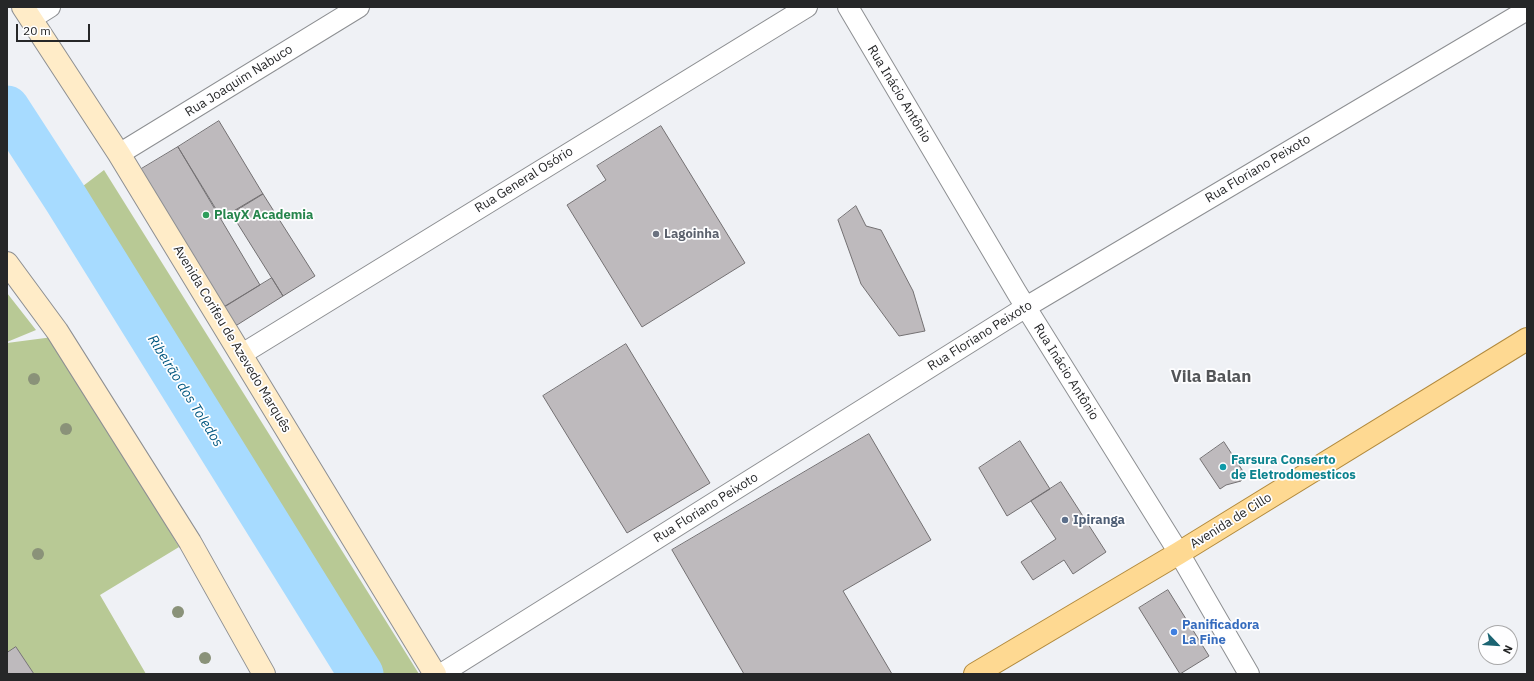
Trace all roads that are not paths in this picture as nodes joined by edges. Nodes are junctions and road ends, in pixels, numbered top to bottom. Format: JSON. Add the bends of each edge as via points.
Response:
{"nodes":[{"id":1,"x":50,"y":7,"type":"edge"},
{"id":2,"x":359,"y":7,"type":"edge"},
{"id":3,"x":807,"y":7,"type":"edge"},
{"id":4,"x":848,"y":7,"type":"edge"},
{"id":5,"x":1527,"y":10,"type":"edge"},
{"id":6,"x":27,"y":13,"type":"edge"},
{"id":7,"x":119,"y":154,"type":"junction"},
{"id":8,"x":7,"y":263,"type":"edge"},
{"id":9,"x":1026,"y":307,"type":"junction"},
{"id":10,"x":1527,"y":339,"type":"edge"},
{"id":11,"x":242,"y":354,"type":"junction"},
{"id":12,"x":1179,"y":553,"type":"junction"},
{"id":13,"x":264,"y":674,"type":"edge"},
{"id":14,"x":435,"y":674,"type":"edge"},
{"id":15,"x":441,"y":674,"type":"edge"},
{"id":16,"x":974,"y":674,"type":"edge"},
{"id":17,"x":1249,"y":674,"type":"edge"}],
"edges":[{"from":1,"to":6,"type":"street"},
{"from":2,"to":7,"type":"street","name":"Rua Joaquim Nabuco"},
{"from":3,"to":11,"type":"street","name":"Rua General Osório"},
{"from":4,"to":9,"type":"street","name":"Rua Inácio Antônio"},
{"from":5,"to":9,"type":"street","name":"Rua Floriano Peixoto"},
{"from":6,"to":7,"type":"main road","name":"Avenida Corifeu de Azevedo Marquês"},
{"from":7,"to":11,"type":"main road","name":"Avenida Corifeu de Azevedo Marquês"},
{"from":8,"to":13,"type":"main road","via":[[57,331],[95,390],[190,542]]},
{"from":9,"to":12,"type":"street","name":"Rua Inácio Antônio"},
{"from":9,"to":15,"type":"street","name":"Rua Floriano Peixoto"},
{"from":10,"to":12,"type":"main road","name":"Avenida de Cillo"},
{"from":11,"to":14,"type":"main road","name":"Avenida Corifeu de Azevedo Marquês"},
{"from":12,"to":16,"type":"main road","name":"Avenida de Cillo"},
{"from":12,"to":17,"type":"street","name":"Rua Inácio Antônio"}]}
